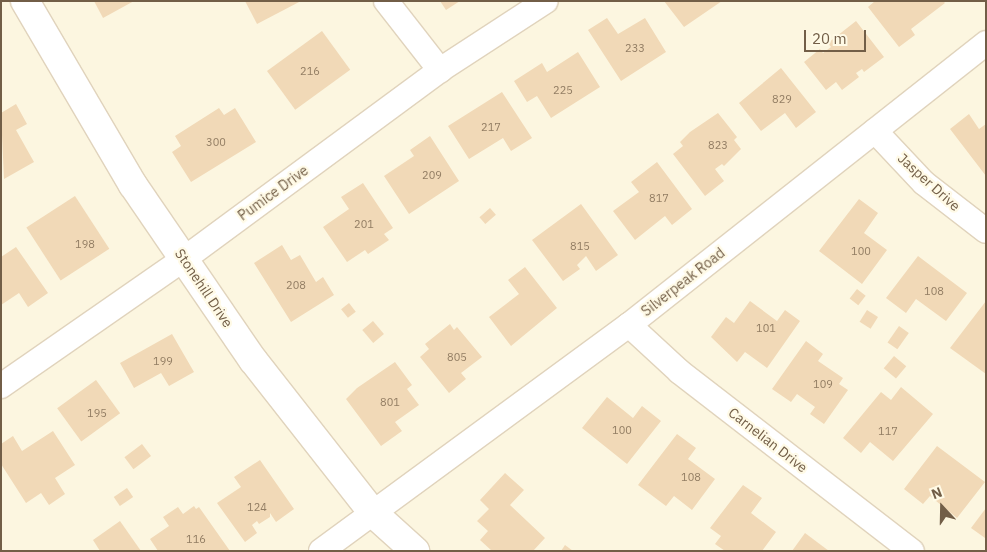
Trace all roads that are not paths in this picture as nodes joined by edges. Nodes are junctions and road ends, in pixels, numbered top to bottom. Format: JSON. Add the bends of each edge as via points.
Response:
{"nodes":[{"id":1,"x":25,"y":1,"type":"edge"},
{"id":2,"x":386,"y":1,"type":"edge"},
{"id":3,"x":546,"y":1,"type":"edge"},
{"id":4,"x":986,"y":43,"type":"edge"},
{"id":5,"x":440,"y":70,"type":"junction"},
{"id":6,"x":874,"y":131,"type":"junction"},
{"id":7,"x":986,"y":232,"type":"edge"},
{"id":8,"x":184,"y":259,"type":"junction"},
{"id":9,"x":629,"y":325,"type":"junction"},
{"id":10,"x":1,"y":386,"type":"edge"},
{"id":11,"x":373,"y":513,"type":"junction"},
{"id":12,"x":321,"y":551,"type":"edge"},
{"id":13,"x":415,"y":551,"type":"edge"},
{"id":14,"x":912,"y":551,"type":"edge"}],
"edges":[{"from":1,"to":8,"type":"street","name":"Stonehill Drive","via":[[133,185]]},
{"from":2,"to":5,"type":"street"},
{"from":3,"to":5,"type":"street","name":"Pumice Drive"},
{"from":4,"to":6,"type":"street","name":"Silverpeak Road"},
{"from":5,"to":8,"type":"street","name":"Pumice Drive"},
{"from":6,"to":7,"type":"street","name":"Jasper Drive","via":[[924,183]]},
{"from":6,"to":9,"type":"street","name":"Silverpeak Road"},
{"from":8,"to":10,"type":"street","name":"Pumice Drive"},
{"from":8,"to":11,"type":"street","name":"Stonehill Drive","via":[[253,360]]},
{"from":9,"to":11,"type":"street","name":"Silverpeak Road"},
{"from":9,"to":14,"type":"street","name":"Carnelian Drive","via":[[680,372]]},
{"from":11,"to":12,"type":"street","name":"Silverpeak Road"},
{"from":11,"to":13,"type":"street","name":"Stonehill Drive"}]}
